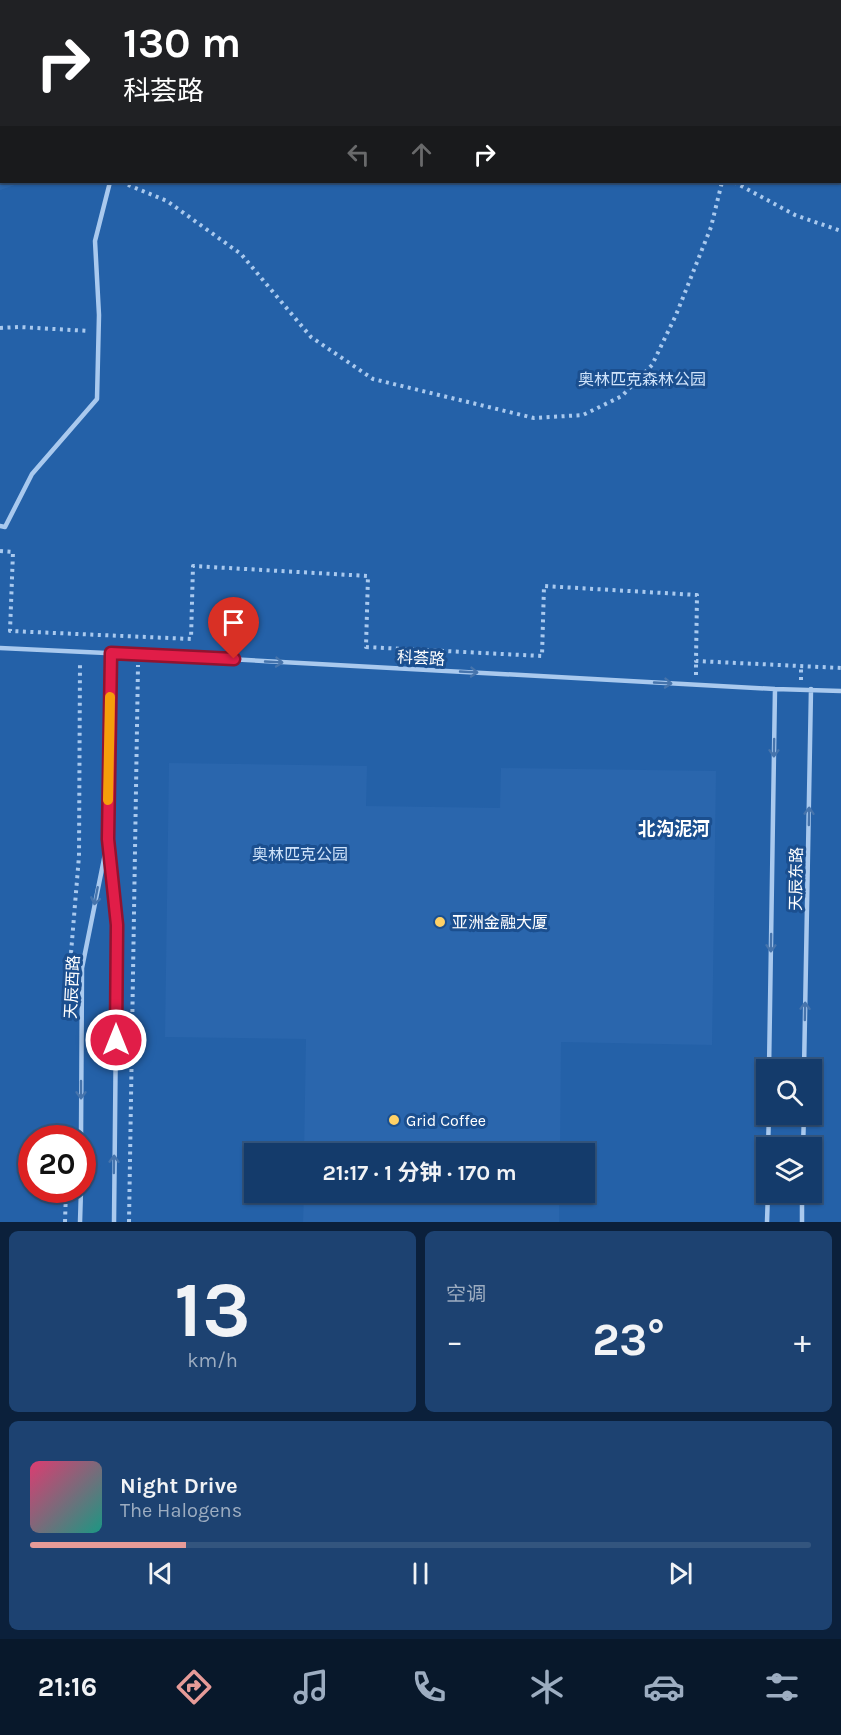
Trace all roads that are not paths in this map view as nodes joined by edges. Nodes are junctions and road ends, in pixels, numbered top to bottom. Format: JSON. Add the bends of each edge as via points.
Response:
{"nodes":[{"id":1,"x":110,"y":183,"type":"edge"},
{"id":2,"x":0,"y":526,"type":"edge"},
{"id":3,"x":0,"y":648,"type":"edge"},
{"id":4,"x":111,"y":653,"type":"junction"},
{"id":5,"x":775,"y":689,"type":"junction"},
{"id":6,"x":811,"y":689,"type":"junction"},
{"id":7,"x":841,"y":691,"type":"edge"},
{"id":8,"x":108,"y":839,"type":"junction"},
{"id":9,"x":769,"y":1059,"type":"edge"},
{"id":10,"x":804,"y":1059,"type":"edge"},
{"id":11,"x":81,"y":1125,"type":"edge"},
{"id":12,"x":81,"y":1203,"type":"edge"},
{"id":13,"x":768,"y":1203,"type":"edge"},
{"id":14,"x":802,"y":1203,"type":"edge"},
{"id":15,"x":81,"y":1222,"type":"edge"},
{"id":16,"x":114,"y":1222,"type":"edge"},
{"id":17,"x":767,"y":1222,"type":"edge"},
{"id":18,"x":802,"y":1222,"type":"edge"}],
"edges":[{"from":1,"to":2,"type":"lane","via":[[95,241],[99,315],[97,399],[32,474],[5,527]]},
{"from":3,"to":4,"type":"lane","name":"科荟路"},
{"from":4,"to":5,"type":"lane","name":"科荟路","one_way":true},
{"from":4,"to":8,"type":"lane","name":"天辰西路"},
{"from":5,"to":6,"type":"lane","name":"科荟路"},
{"from":5,"to":9,"type":"lane","name":"天辰东路","one_way":true},
{"from":6,"to":7,"type":"lane","name":"科荟路"},
{"from":10,"to":6,"type":"lane","name":"天辰东路","one_way":true},
{"from":8,"to":11,"type":"lane","name":"天辰西路","one_way":true,"via":[[82,968]]},
{"from":16,"to":8,"type":"lane","name":"天辰西路","one_way":true,"via":[[117,925]]},
{"from":12,"to":15,"type":"lane"},
{"from":13,"to":17,"type":"lane"},
{"from":14,"to":18,"type":"lane"}]}
